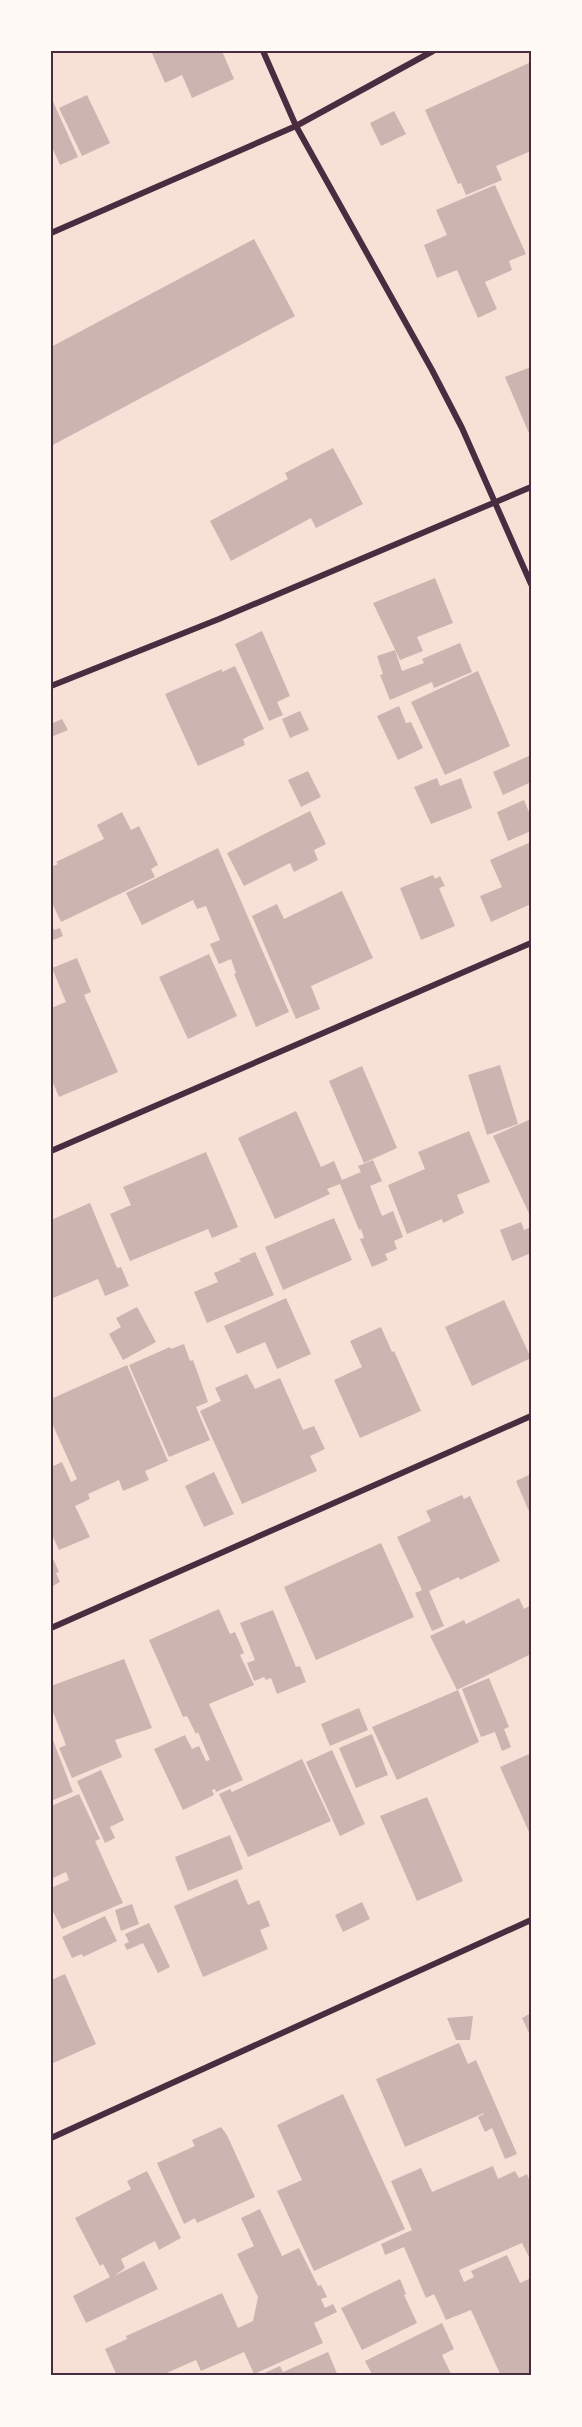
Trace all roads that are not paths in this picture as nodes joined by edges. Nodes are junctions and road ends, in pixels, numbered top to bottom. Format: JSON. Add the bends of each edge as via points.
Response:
{"nodes":[{"id":1,"x":263,"y":51,"type":"edge"},
{"id":2,"x":433,"y":51,"type":"edge"},
{"id":3,"x":296,"y":126,"type":"junction"},
{"id":4,"x":51,"y":233,"type":"edge"},
{"id":5,"x":531,"y":487,"type":"edge"},
{"id":6,"x":495,"y":504,"type":"junction"},
{"id":7,"x":531,"y":584,"type":"edge"},
{"id":8,"x":51,"y":686,"type":"edge"},
{"id":9,"x":531,"y":943,"type":"edge"},
{"id":10,"x":51,"y":1151,"type":"edge"},
{"id":11,"x":531,"y":1416,"type":"edge"},
{"id":12,"x":51,"y":1628,"type":"edge"},
{"id":13,"x":531,"y":1920,"type":"edge"},
{"id":14,"x":51,"y":2138,"type":"edge"}],
"edges":[{"from":1,"to":3,"type":"street"},
{"from":2,"to":3,"type":"street"},
{"from":3,"to":4,"type":"street"},
{"from":3,"to":6,"type":"street","via":[[432,370]]},
{"from":5,"to":6,"type":"street"},
{"from":6,"to":7,"type":"street"},
{"from":6,"to":8,"type":"street"},
{"from":9,"to":10,"type":"street"},
{"from":11,"to":12,"type":"street"},
{"from":13,"to":14,"type":"street"}]}
